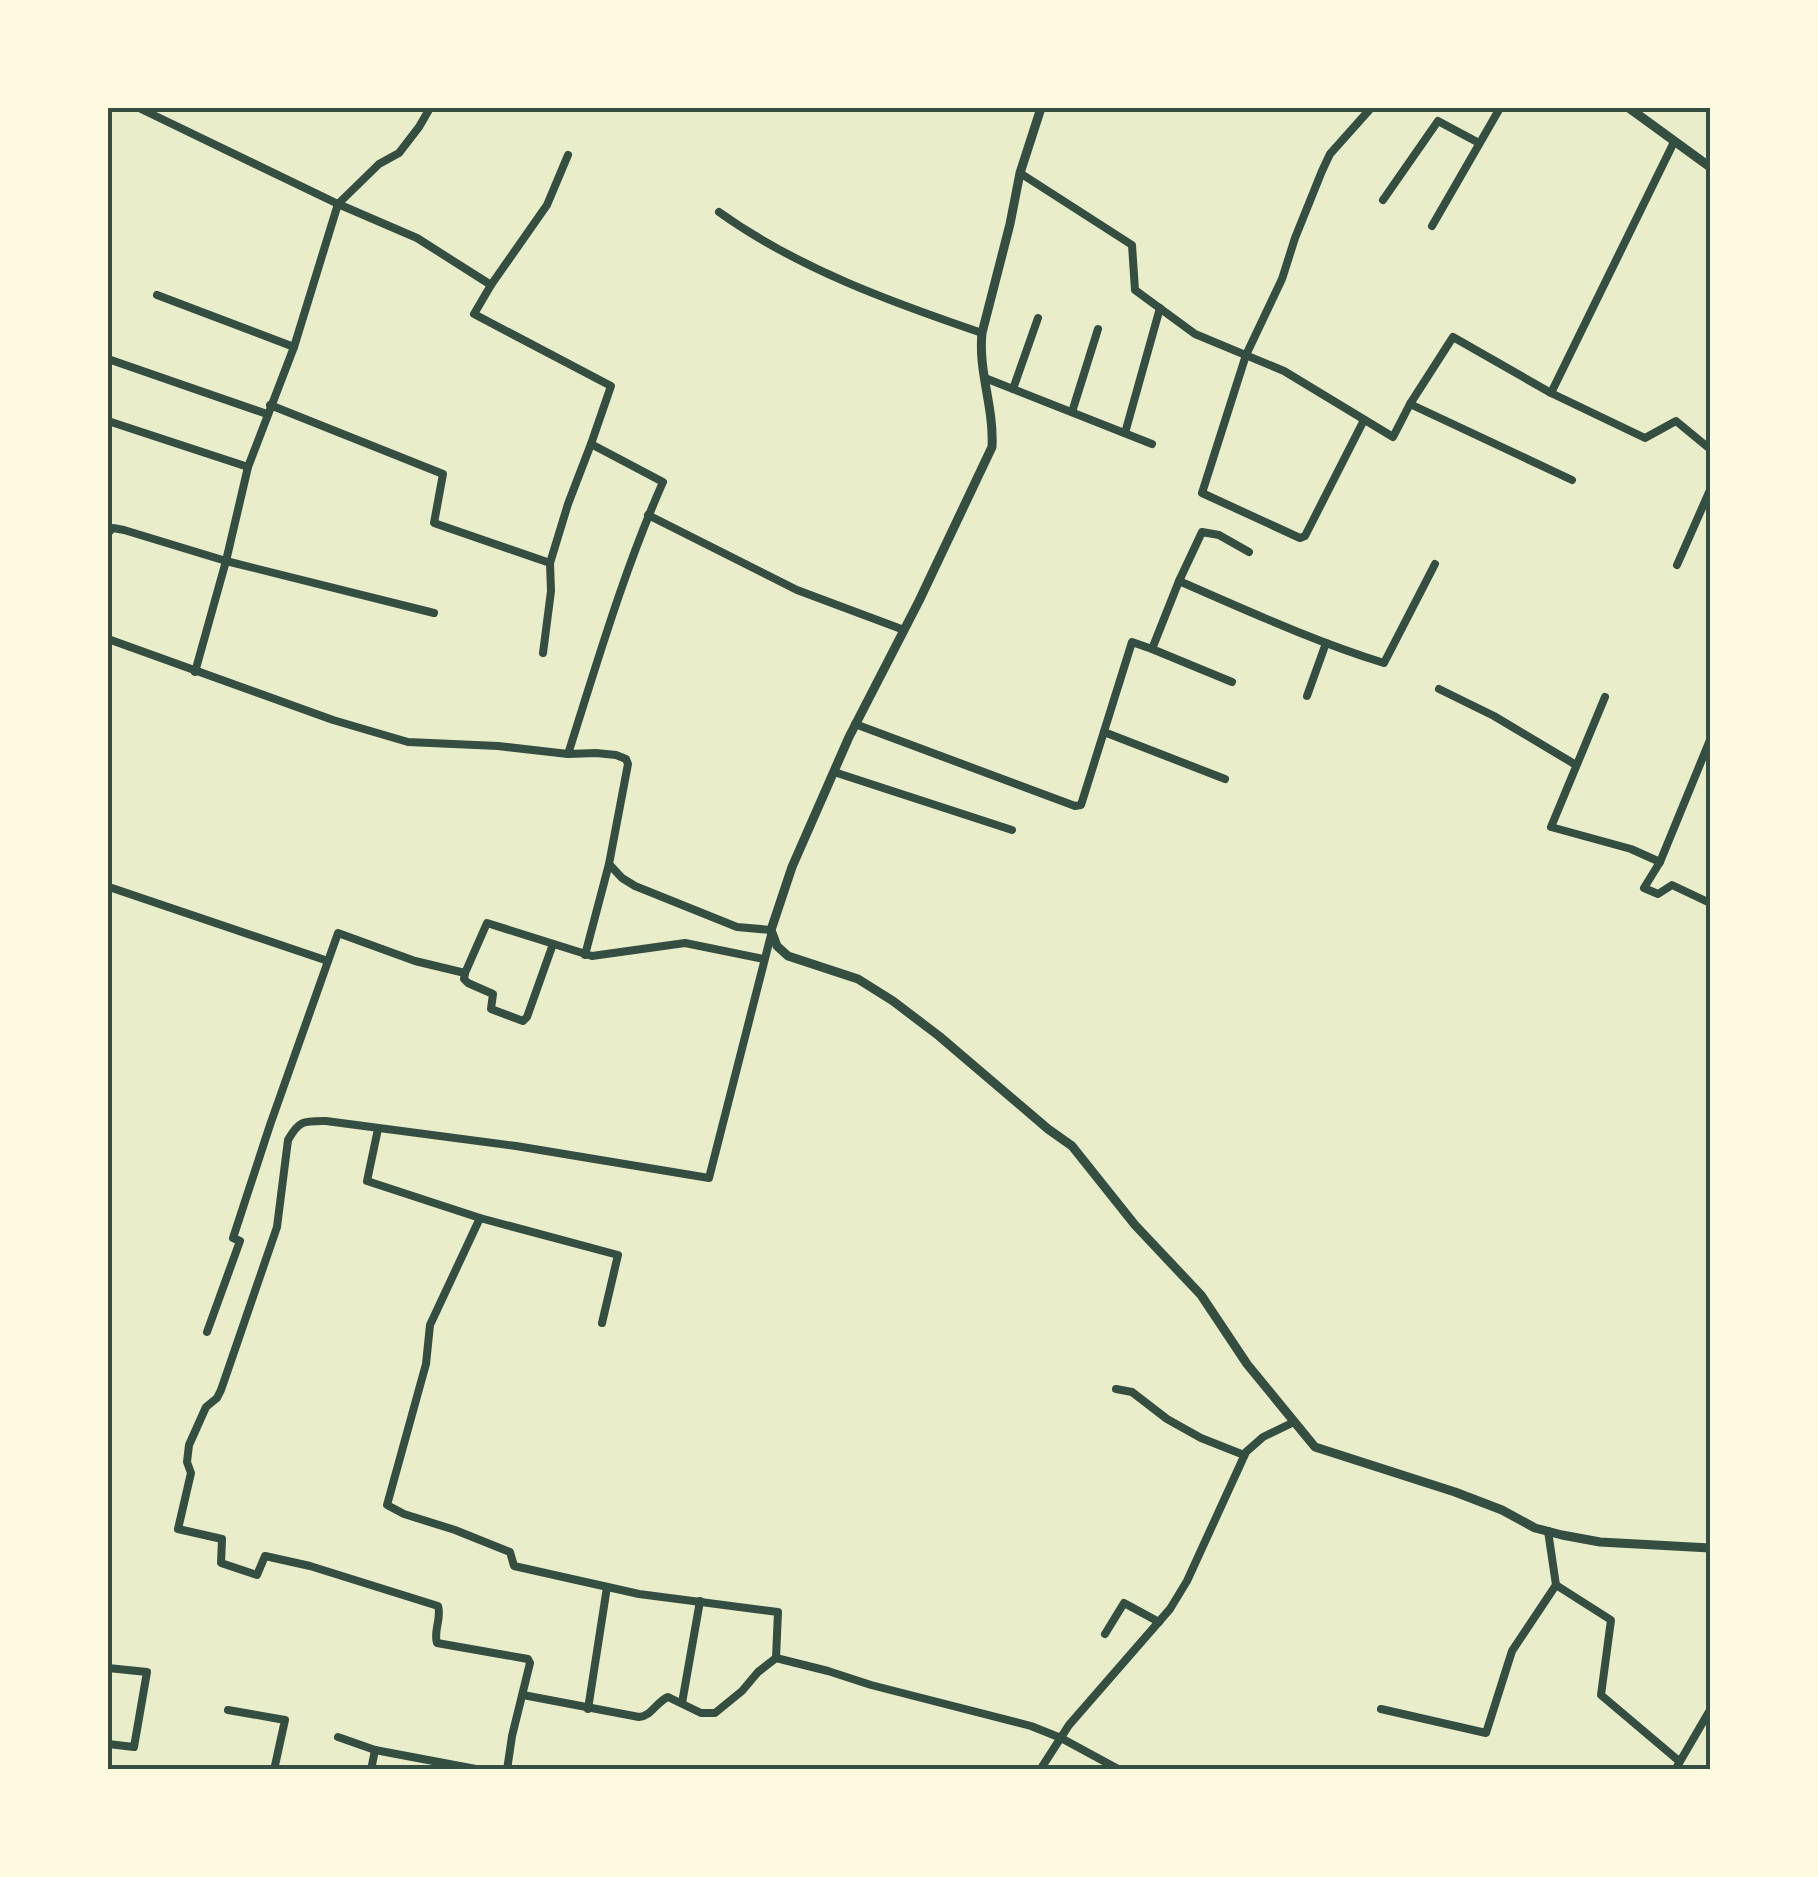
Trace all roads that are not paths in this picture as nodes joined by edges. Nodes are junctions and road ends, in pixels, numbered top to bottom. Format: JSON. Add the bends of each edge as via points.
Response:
{"nodes":[{"id":1,"x":139,"y":108,"type":"edge"},
{"id":2,"x":430,"y":108,"type":"edge"},
{"id":3,"x":1040,"y":108,"type":"edge"},
{"id":4,"x":1371,"y":108,"type":"edge"},
{"id":5,"x":1500,"y":108,"type":"edge"},
{"id":6,"x":1635,"y":110,"type":"edge"},
{"id":7,"x":1674,"y":142,"type":"junction"},
{"id":8,"x":1479,"y":143,"type":"junction"},
{"id":9,"x":568,"y":155,"type":"dead end"},
{"id":10,"x":1710,"y":168,"type":"edge"},
{"id":11,"x":1020,"y":172,"type":"junction"},
{"id":12,"x":1383,"y":200,"type":"dead end"},
{"id":13,"x":338,"y":204,"type":"junction"},
{"id":14,"x":719,"y":212,"type":"dead end"},
{"id":15,"x":1432,"y":226,"type":"dead end"},
{"id":16,"x":491,"y":285,"type":"junction"},
{"id":17,"x":158,"y":295,"type":"dead end"},
{"id":18,"x":1160,"y":308,"type":"junction"},
{"id":19,"x":1038,"y":318,"type":"dead end"},
{"id":20,"x":1098,"y":329,"type":"dead end"},
{"id":21,"x":982,"y":332,"type":"junction"},
{"id":22,"x":294,"y":347,"type":"junction"},
{"id":23,"x":1246,"y":355,"type":"junction"},
{"id":24,"x":108,"y":359,"type":"edge"},
{"id":25,"x":985,"y":378,"type":"junction"},
{"id":26,"x":1013,"y":389,"type":"junction"},
{"id":27,"x":1551,"y":393,"type":"junction"},
{"id":28,"x":1410,"y":404,"type":"junction"},
{"id":29,"x":269,"y":410,"type":"junction"},
{"id":30,"x":1072,"y":412,"type":"junction"},
{"id":31,"x":1364,"y":420,"type":"junction"},
{"id":32,"x":108,"y":421,"type":"edge"},
{"id":33,"x":1125,"y":433,"type":"junction"},
{"id":34,"x":591,"y":444,"type":"junction"},
{"id":35,"x":1152,"y":444,"type":"dead end"},
{"id":36,"x":1710,"y":449,"type":"edge"},
{"id":37,"x":248,"y":467,"type":"junction"},
{"id":38,"x":1572,"y":480,"type":"dead end"},
{"id":39,"x":1710,"y":490,"type":"edge"},
{"id":40,"x":648,"y":515,"type":"junction"},
{"id":41,"x":108,"y":533,"type":"edge"},
{"id":42,"x":1249,"y":552,"type":"dead end"},
{"id":43,"x":226,"y":561,"type":"junction"},
{"id":44,"x":550,"y":564,"type":"junction"},
{"id":45,"x":1435,"y":564,"type":"dead end"},
{"id":46,"x":1677,"y":566,"type":"dead end"},
{"id":47,"x":1178,"y":580,"type":"junction"},
{"id":48,"x":434,"y":613,"type":"dead end"},
{"id":49,"x":904,"y":630,"type":"junction"},
{"id":50,"x":108,"y":639,"type":"edge"},
{"id":51,"x":1326,"y":643,"type":"junction"},
{"id":52,"x":1152,"y":649,"type":"junction"},
{"id":53,"x":543,"y":653,"type":"dead end"},
{"id":54,"x":196,"y":672,"type":"junction"},
{"id":55,"x":1232,"y":682,"type":"dead end"},
{"id":56,"x":1439,"y":689,"type":"dead end"},
{"id":57,"x":1306,"y":696,"type":"dead end"},
{"id":58,"x":1605,"y":697,"type":"dead end"},
{"id":59,"x":855,"y":724,"type":"junction"},
{"id":60,"x":1104,"y":732,"type":"junction"},
{"id":61,"x":1710,"y":740,"type":"edge"},
{"id":62,"x":568,"y":754,"type":"junction"},
{"id":63,"x":1576,"y":765,"type":"junction"},
{"id":64,"x":834,"y":772,"type":"junction"},
{"id":65,"x":1225,"y":779,"type":"dead end"},
{"id":66,"x":1012,"y":830,"type":"dead end"},
{"id":67,"x":1660,"y":862,"type":"junction"},
{"id":68,"x":609,"y":864,"type":"junction"},
{"id":69,"x":112,"y":888,"type":"dead end"},
{"id":70,"x":1710,"y":903,"type":"edge"},
{"id":71,"x":771,"y":932,"type":"junction"},
{"id":72,"x":553,"y":944,"type":"junction"},
{"id":73,"x":585,"y":956,"type":"junction"},
{"id":74,"x":764,"y":959,"type":"junction"},
{"id":75,"x":328,"y":961,"type":"junction"},
{"id":76,"x":465,"y":972,"type":"junction"},
{"id":77,"x":270,"y":1126,"type":"junction"},
{"id":78,"x":295,"y":1127,"type":"junction"},
{"id":79,"x":378,"y":1129,"type":"junction"},
{"id":80,"x":480,"y":1218,"type":"junction"},
{"id":81,"x":602,"y":1323,"type":"dead end"},
{"id":82,"x":207,"y":1332,"type":"dead end"},
{"id":83,"x":1116,"y":1389,"type":"dead end"},
{"id":84,"x":1294,"y":1422,"type":"junction"},
{"id":85,"x":1244,"y":1454,"type":"junction"},
{"id":86,"x":1548,"y":1532,"type":"junction"},
{"id":87,"x":1710,"y":1548,"type":"edge"},
{"id":88,"x":1556,"y":1585,"type":"junction"},
{"id":89,"x":607,"y":1587,"type":"junction"},
{"id":90,"x":700,"y":1601,"type":"junction"},
{"id":91,"x":1159,"y":1622,"type":"junction"},
{"id":92,"x":1105,"y":1634,"type":"dead end"},
{"id":93,"x":776,"y":1658,"type":"junction"},
{"id":94,"x":108,"y":1668,"type":"edge"},
{"id":95,"x":522,"y":1695,"type":"junction"},
{"id":96,"x":682,"y":1703,"type":"junction"},
{"id":97,"x":588,"y":1709,"type":"junction"},
{"id":98,"x":1381,"y":1709,"type":"dead end"},
{"id":99,"x":228,"y":1710,"type":"dead end"},
{"id":100,"x":1710,"y":1710,"type":"edge"},
{"id":101,"x":338,"y":1738,"type":"dead end"},
{"id":102,"x":1061,"y":1738,"type":"junction"},
{"id":103,"x":108,"y":1744,"type":"edge"},
{"id":104,"x":375,"y":1750,"type":"junction"},
{"id":105,"x":1677,"y":1765,"type":"edge"},
{"id":106,"x":274,"y":1770,"type":"edge"},
{"id":107,"x":371,"y":1770,"type":"edge"},
{"id":108,"x":481,"y":1770,"type":"edge"},
{"id":109,"x":507,"y":1770,"type":"edge"},
{"id":110,"x":1040,"y":1770,"type":"edge"},
{"id":111,"x":1120,"y":1770,"type":"edge"}],
"edges":[{"from":1,"to":13,"type":"street"},
{"from":2,"to":13,"type":"street","via":[[399,153]]},
{"from":3,"to":11,"type":"street"},
{"from":4,"to":23,"type":"street","via":[[1330,154]]},
{"from":5,"to":8,"type":"street"},
{"from":6,"to":7,"type":"street"},
{"from":7,"to":10,"type":"street"},
{"from":7,"to":27,"type":"street"},
{"from":8,"to":12,"type":"street","via":[[1438,121]]},
{"from":8,"to":15,"type":"street"},
{"from":9,"to":16,"type":"street","via":[[546,205]]},
{"from":11,"to":18,"type":"street","via":[[1132,245],[1135,290]]},
{"from":11,"to":21,"type":"street"},
{"from":13,"to":16,"type":"street","via":[[417,238]]},
{"from":13,"to":22,"type":"street"},
{"from":14,"to":21,"type":"street","via":[[838,278]]},
{"from":16,"to":34,"type":"street","via":[[474,314],[611,386]]},
{"from":17,"to":22,"type":"street"},
{"from":18,"to":23,"type":"street","via":[[1195,334]]},
{"from":18,"to":33,"type":"street"},
{"from":19,"to":26,"type":"street"},
{"from":20,"to":30,"type":"street"},
{"from":21,"to":25,"type":"street"},
{"from":22,"to":29,"type":"street"},
{"from":23,"to":31,"type":"street"},
{"from":23,"to":31,"type":"street","via":[[1202,488],[1206,496],[1305,536]]},
{"from":24,"to":29,"type":"street"},
{"from":25,"to":26,"type":"street"},
{"from":25,"to":49,"type":"street","via":[[992,447]]},
{"from":26,"to":30,"type":"street"},
{"from":27,"to":28,"type":"street","via":[[1453,337]]},
{"from":27,"to":36,"type":"street","via":[[1645,438],[1676,420]]},
{"from":28,"to":31,"type":"street","via":[[1393,437]]},
{"from":28,"to":38,"type":"street"},
{"from":29,"to":37,"type":"street"},
{"from":29,"to":44,"type":"street","via":[[444,474],[434,524]]},
{"from":30,"to":33,"type":"street"},
{"from":32,"to":37,"type":"street"},
{"from":33,"to":35,"type":"street"},
{"from":34,"to":40,"type":"street","via":[[663,482]]},
{"from":34,"to":44,"type":"street"},
{"from":37,"to":43,"type":"street"},
{"from":39,"to":46,"type":"street"},
{"from":40,"to":49,"type":"street","via":[[798,590]]},
{"from":40,"to":62,"type":"street"},
{"from":41,"to":43,"type":"street","via":[[124,530]]},
{"from":42,"to":47,"type":"street","via":[[1202,532]]},
{"from":43,"to":48,"type":"street"},
{"from":43,"to":54,"type":"street"},
{"from":44,"to":53,"type":"street"},
{"from":45,"to":51,"type":"street","via":[[1384,663]]},
{"from":47,"to":51,"type":"street"},
{"from":47,"to":52,"type":"street"},
{"from":49,"to":59,"type":"street"},
{"from":50,"to":54,"type":"street"},
{"from":51,"to":57,"type":"street"},
{"from":52,"to":55,"type":"street"},
{"from":52,"to":60,"type":"street","via":[[1132,642]]},
{"from":54,"to":62,"type":"street","via":[[408,742]]},
{"from":56,"to":63,"type":"street"},
{"from":58,"to":63,"type":"street"},
{"from":59,"to":60,"type":"street","via":[[1075,806],[1082,805]]},
{"from":59,"to":64,"type":"street"},
{"from":60,"to":65,"type":"street"},
{"from":61,"to":67,"type":"street"},
{"from":62,"to":68,"type":"street","via":[[616,755],[628,764]]},
{"from":63,"to":67,"type":"street","via":[[1551,827]]},
{"from":64,"to":66,"type":"street"},
{"from":64,"to":71,"type":"street"},
{"from":67,"to":70,"type":"street","via":[[1644,888],[1658,894],[1672,886]]},
{"from":68,"to":71,"type":"street","via":[[635,886],[737,927]]},
{"from":68,"to":73,"type":"street"},
{"from":69,"to":75,"type":"street"},
{"from":71,"to":74,"type":"street"},
{"from":71,"to":84,"type":"street","via":[[788,956],[858,979],[893,1001],[1072,1146],[1201,1295]]},
{"from":72,"to":73,"type":"street"},
{"from":72,"to":76,"type":"street","via":[[487,923]]},
{"from":72,"to":76,"type":"street","via":[[523,1021],[491,1008],[492,994],[468,983]]},
{"from":73,"to":74,"type":"street","via":[[684,943]]},
{"from":74,"to":79,"type":"street","via":[[709,1178]]},
{"from":75,"to":76,"type":"street","via":[[338,933]]},
{"from":75,"to":77,"type":"street"},
{"from":77,"to":78,"type":"street"},
{"from":77,"to":82,"type":"street"},
{"from":78,"to":79,"type":"street","via":[[326,1121]]},
{"from":78,"to":95,"type":"street","via":[[277,1227],[223,1386],[189,1445],[191,1473],[178,1529],[222,1539],[221,1563],[257,1575],[265,1556],[438,1606],[437,1643],[528,1660]]},
{"from":79,"to":80,"type":"street","via":[[367,1182]]},
{"from":80,"to":81,"type":"street","via":[[618,1255]]},
{"from":80,"to":89,"type":"street","via":[[430,1325],[426,1364],[387,1505],[510,1552],[514,1566]]},
{"from":83,"to":85,"type":"street","via":[[1132,1392],[1201,1438]]},
{"from":84,"to":85,"type":"street"},
{"from":84,"to":86,"type":"street","via":[[1316,1447],[1455,1492]]},
{"from":85,"to":91,"type":"street","via":[[1187,1582]]},
{"from":86,"to":87,"type":"street"},
{"from":86,"to":88,"type":"street"},
{"from":88,"to":98,"type":"street","via":[[1512,1651],[1486,1734]]},
{"from":88,"to":105,"type":"street","via":[[1612,1620],[1601,1695]]},
{"from":89,"to":90,"type":"street"},
{"from":89,"to":97,"type":"street"},
{"from":90,"to":93,"type":"street","via":[[778,1612]]},
{"from":90,"to":96,"type":"street"},
{"from":91,"to":92,"type":"street","via":[[1124,1603]]},
{"from":91,"to":102,"type":"street"},
{"from":93,"to":96,"type":"street","via":[[715,1712]]},
{"from":93,"to":102,"type":"street"},
{"from":94,"to":103,"type":"street","via":[[147,1672],[134,1746]]},
{"from":95,"to":97,"type":"street"},
{"from":95,"to":109,"type":"street"},
{"from":96,"to":97,"type":"street","via":[[668,1696],[638,1717]]},
{"from":99,"to":106,"type":"street","via":[[284,1720]]},
{"from":100,"to":105,"type":"street"},
{"from":101,"to":104,"type":"street"},
{"from":102,"to":110,"type":"street"},
{"from":102,"to":111,"type":"street"},
{"from":104,"to":107,"type":"street"},
{"from":104,"to":108,"type":"street"}]}
